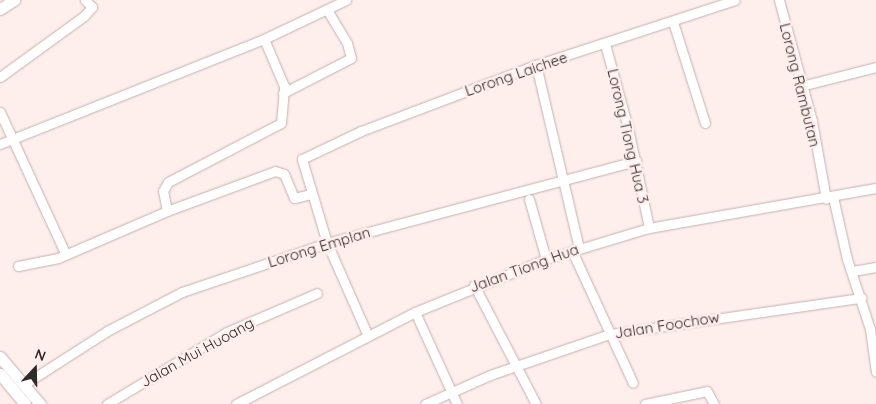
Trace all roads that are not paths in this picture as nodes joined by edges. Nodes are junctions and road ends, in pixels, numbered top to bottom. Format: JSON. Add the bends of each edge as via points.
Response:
{"nodes":[{"id":1,"x":14,"y":0,"type":"edge"},
{"id":2,"x":85,"y":0,"type":"edge"},
{"id":3,"x":346,"y":0,"type":"edge"},
{"id":4,"x":735,"y":0,"type":"edge"},
{"id":5,"x":778,"y":0,"type":"edge"},
{"id":6,"x":0,"y":9,"type":"edge"},
{"id":7,"x":327,"y":10,"type":"junction"},
{"id":8,"x":673,"y":22,"type":"junction"},
{"id":9,"x":264,"y":39,"type":"junction"},
{"id":10,"x":605,"y":44,"type":"junction"},
{"id":11,"x":536,"y":66,"type":"junction"},
{"id":12,"x":876,"y":66,"type":"edge"},
{"id":13,"x":0,"y":77,"type":"edge"},
{"id":14,"x":801,"y":86,"type":"junction"},
{"id":15,"x":283,"y":94,"type":"junction"},
{"id":16,"x":0,"y":112,"type":"edge"},
{"id":17,"x":704,"y":123,"type":"dead end"},
{"id":18,"x":12,"y":139,"type":"junction"},
{"id":19,"x":0,"y":144,"type":"edge"},
{"id":20,"x":636,"y":161,"type":"junction"},
{"id":21,"x":566,"y":179,"type":"junction"},
{"id":22,"x":876,"y":188,"type":"edge"},
{"id":23,"x":312,"y":194,"type":"junction"},
{"id":24,"x":830,"y":198,"type":"junction"},
{"id":25,"x":529,"y":199,"type":"dead end"},
{"id":26,"x":167,"y":211,"type":"junction"},
{"id":27,"x":649,"y":228,"type":"junction"},
{"id":28,"x":327,"y":243,"type":"junction"},
{"id":29,"x":575,"y":249,"type":"junction"},
{"id":30,"x":66,"y":255,"type":"junction"},
{"id":31,"x":546,"y":259,"type":"junction"},
{"id":32,"x":18,"y":266,"type":"dead end"},
{"id":33,"x":876,"y":266,"type":"edge"},
{"id":34,"x":853,"y":272,"type":"junction"},
{"id":35,"x":474,"y":285,"type":"junction"},
{"id":36,"x":317,"y":293,"type":"dead end"},
{"id":37,"x":861,"y":298,"type":"junction"},
{"id":38,"x":415,"y":312,"type":"junction"},
{"id":39,"x":610,"y":334,"type":"junction"},
{"id":40,"x":368,"y":336,"type":"junction"},
{"id":41,"x":0,"y":358,"type":"edge"},
{"id":42,"x":516,"y":366,"type":"junction"},
{"id":43,"x":876,"y":372,"type":"edge"},
{"id":44,"x":0,"y":374,"type":"edge"},
{"id":45,"x":633,"y":383,"type":"dead end"},
{"id":46,"x":23,"y":385,"type":"junction"},
{"id":47,"x":451,"y":393,"type":"junction"},
{"id":48,"x":25,"y":404,"type":"edge"},
{"id":49,"x":40,"y":404,"type":"edge"},
{"id":50,"x":106,"y":404,"type":"edge"},
{"id":51,"x":236,"y":404,"type":"edge"},
{"id":52,"x":425,"y":404,"type":"edge"},
{"id":53,"x":457,"y":404,"type":"edge"},
{"id":54,"x":536,"y":404,"type":"edge"},
{"id":55,"x":645,"y":404,"type":"edge"},
{"id":56,"x":714,"y":404,"type":"edge"}],
"edges":[{"from":1,"to":6,"type":"main road"},
{"from":2,"to":13,"type":"street","via":[[92,7],[84,16]]},
{"from":3,"to":7,"type":"street"},
{"from":4,"to":8,"type":"street","name":"Lorong Laichee"},
{"from":5,"to":14,"type":"street","name":"Lorong Rambutan"},
{"from":7,"to":9,"type":"street"},
{"from":7,"to":15,"type":"street","via":[[350,49],[351,58]]},
{"from":8,"to":10,"type":"street","name":"Lorong Laichee"},
{"from":8,"to":17,"type":"street"},
{"from":9,"to":15,"type":"street","via":[[282,78]]},
{"from":9,"to":18,"type":"street"},
{"from":10,"to":11,"type":"street","name":"Lorong Laichee"},
{"from":10,"to":20,"type":"street","name":"Lorong Tiong Hua 3"},
{"from":11,"to":21,"type":"street"},
{"from":11,"to":23,"type":"street","name":"Lorong Laichee","via":[[361,131],[302,159]]},
{"from":12,"to":14,"type":"street"},
{"from":14,"to":24,"type":"street","name":"Lorong Rambutan"},
{"from":15,"to":26,"type":"street","via":[[279,125],[184,172],[164,186]]},
{"from":16,"to":18,"type":"street"},
{"from":18,"to":19,"type":"street"},
{"from":18,"to":30,"type":"street"},
{"from":20,"to":21,"type":"street","name":"Lorong Emplan"},
{"from":20,"to":27,"type":"street","name":"Lorong Tiong Hua 3"},
{"from":21,"to":28,"type":"street","name":"Lorong Emplan"},
{"from":21,"to":29,"type":"street"},
{"from":22,"to":24,"type":"street","name":"Jalan Tiong Hua"},
{"from":23,"to":26,"type":"street","via":[[294,198],[284,174],[276,171]]},
{"from":23,"to":28,"type":"street"},
{"from":24,"to":27,"type":"street","name":"Jalan Tiong Hua"},
{"from":24,"to":34,"type":"street","name":"Lorong Rambutan"},
{"from":25,"to":31,"type":"street"},
{"from":26,"to":30,"type":"street"},
{"from":27,"to":29,"type":"street","name":"Jalan Tiong Hua"},
{"from":28,"to":40,"type":"street"},
{"from":28,"to":46,"type":"street","name":"Lorong Emplan","via":[[158,301]]},
{"from":29,"to":31,"type":"street","name":"Jalan Tiong Hua"},
{"from":29,"to":39,"type":"street"},
{"from":30,"to":32,"type":"street","via":[[34,266]]},
{"from":31,"to":35,"type":"street","name":"Jalan Tiong Hua"},
{"from":33,"to":34,"type":"street"},
{"from":34,"to":37,"type":"street","name":"Lorong Rambutan"},
{"from":35,"to":38,"type":"street","name":"Jalan Tiong Hua"},
{"from":35,"to":42,"type":"street"},
{"from":36,"to":50,"type":"street","name":"Jalan Mui Huoang","via":[[227,332]]},
{"from":37,"to":39,"type":"street","name":"Jalan Foochow"},
{"from":37,"to":43,"type":"street","name":"Lorong Rambutan"},
{"from":38,"to":40,"type":"street","name":"Jalan Tiong Hua"},
{"from":38,"to":47,"type":"street"},
{"from":39,"to":42,"type":"street","name":"Jalan Foochow"},
{"from":39,"to":45,"type":"street"},
{"from":40,"to":51,"type":"street","name":"Jalan Tiong Hua"},
{"from":41,"to":46,"type":"main road"},
{"from":42,"to":47,"type":"street","name":"Jalan Foochow"},
{"from":42,"to":54,"type":"street"},
{"from":44,"to":48,"type":"main road"},
{"from":46,"to":49,"type":"main road"},
{"from":47,"to":52,"type":"street","name":"Jalan Foochow"},
{"from":47,"to":53,"type":"street"},
{"from":55,"to":56,"type":"street","via":[[707,391]]}]}
